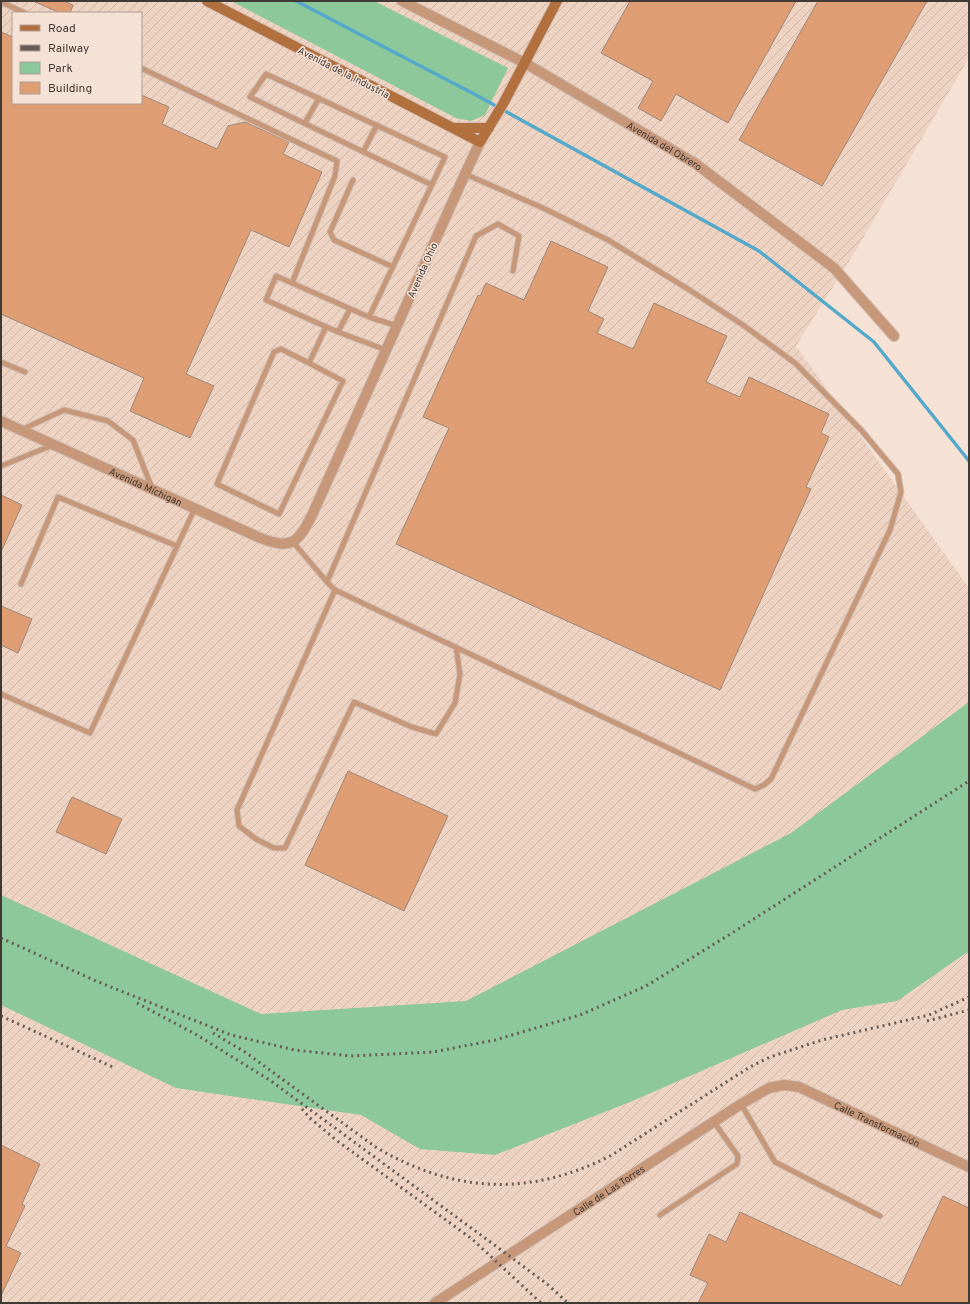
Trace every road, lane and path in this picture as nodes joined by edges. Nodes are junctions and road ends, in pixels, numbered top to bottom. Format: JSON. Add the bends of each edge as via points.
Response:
{"nodes":[{"id":1,"x":207,"y":1,"type":"edge"},
{"id":2,"x":402,"y":1,"type":"edge"},
{"id":3,"x":557,"y":1,"type":"edge"},
{"id":4,"x":1,"y":2,"type":"edge"},
{"id":5,"x":23,"y":12,"type":"edge"},
{"id":6,"x":525,"y":63,"type":"junction"},
{"id":7,"x":142,"y":68,"type":"edge"},
{"id":8,"x":319,"y":98,"type":"junction"},
{"id":9,"x":305,"y":124,"type":"junction"},
{"id":10,"x":492,"y":124,"type":"junction"},
{"id":11,"x":377,"y":125,"type":"junction"},
{"id":12,"x":449,"y":127,"type":"junction"},
{"id":13,"x":480,"y":142,"type":"junction"},
{"id":14,"x":363,"y":152,"type":"junction"},
{"id":15,"x":465,"y":174,"type":"junction"},
{"id":16,"x":353,"y":180,"type":"dead end"},
{"id":17,"x":432,"y":185,"type":"junction"},
{"id":18,"x":393,"y":267,"type":"junction"},
{"id":19,"x":513,"y":271,"type":"dead end"},
{"id":20,"x":292,"y":283,"type":"junction"},
{"id":21,"x":350,"y":309,"type":"junction"},
{"id":22,"x":369,"y":317,"type":"junction"},
{"id":23,"x":397,"y":326,"type":"junction"},
{"id":24,"x":326,"y":327,"type":"junction"},
{"id":25,"x":338,"y":332,"type":"junction"},
{"id":26,"x":894,"y":336,"type":"dead end"},
{"id":27,"x":386,"y":350,"type":"junction"},
{"id":28,"x":1,"y":362,"type":"edge"},
{"id":29,"x":309,"y":363,"type":"junction"},
{"id":30,"x":24,"y":372,"type":"dead end"},
{"id":31,"x":1,"y":421,"type":"edge"},
{"id":32,"x":21,"y":430,"type":"junction"},
{"id":33,"x":53,"y":445,"type":"junction"},
{"id":34,"x":1,"y":466,"type":"edge"},
{"id":35,"x":153,"y":489,"type":"junction"},
{"id":36,"x":195,"y":508,"type":"junction"},
{"id":37,"x":293,"y":542,"type":"junction"},
{"id":38,"x":177,"y":546,"type":"junction"},
{"id":39,"x":327,"y":582,"type":"junction"},
{"id":40,"x":21,"y":584,"type":"dead end"},
{"id":41,"x":335,"y":590,"type":"junction"},
{"id":42,"x":456,"y":647,"type":"junction"},
{"id":43,"x":1,"y":694,"type":"edge"},
{"id":44,"x":784,"y":1085,"type":"joint"},
{"id":45,"x":741,"y":1104,"type":"junction"},
{"id":46,"x":714,"y":1122,"type":"junction"},
{"id":47,"x":969,"y":1167,"type":"edge"},
{"id":48,"x":660,"y":1215,"type":"dead end"},
{"id":49,"x":880,"y":1216,"type":"dead end"},
{"id":50,"x":435,"y":1303,"type":"edge"}],
"edges":[{"from":1,"to":12,"type":"street","name":"Avenida de la Industria"},
{"from":2,"to":6,"type":"street","name":"Avenida del Obrero"},
{"from":3,"to":6,"type":"street","name":"Avenida Ohio"},
{"from":4,"to":5,"type":"lane"},
{"from":6,"to":10,"type":"street","name":"Avenida Ohio"},
{"from":6,"to":26,"type":"street","name":"Avenida del Obrero","via":[[696,164],[834,268]]},
{"from":7,"to":20,"type":"lane","via":[[337,160],[335,176]]},
{"from":8,"to":9,"type":"lane"},
{"from":8,"to":9,"type":"lane","via":[[266,74],[250,97]]},
{"from":8,"to":11,"type":"lane"},
{"from":9,"to":14,"type":"lane"},
{"from":10,"to":12,"type":"street","via":[[460,129]]},
{"from":10,"to":13,"type":"street","name":"Avenida Ohio"},
{"from":11,"to":14,"type":"lane"},
{"from":11,"to":17,"type":"lane","via":[[445,157]]},
{"from":12,"to":13,"type":"street","name":"Avenida de la Industria"},
{"from":13,"to":15,"type":"street","name":"Avenida Ohio"},
{"from":14,"to":17,"type":"lane"},
{"from":15,"to":23,"type":"street","name":"Avenida Ohio"},
{"from":15,"to":42,"type":"lane","via":[[608,240],[768,342],[795,363],[862,431],[898,474],[901,492],[890,530],[771,779],[755,789]]},
{"from":16,"to":18,"type":"lane","via":[[330,232],[334,240]]},
{"from":17,"to":18,"type":"lane"},
{"from":18,"to":22,"type":"lane"},
{"from":19,"to":39,"type":"lane","via":[[519,236],[498,224],[476,236]]},
{"from":20,"to":21,"type":"lane"},
{"from":20,"to":24,"type":"lane","via":[[276,276],[266,300]]},
{"from":21,"to":22,"type":"lane"},
{"from":21,"to":25,"type":"lane"},
{"from":22,"to":23,"type":"lane"},
{"from":23,"to":27,"type":"street","name":"Avenida Ohio"},
{"from":24,"to":25,"type":"lane"},
{"from":24,"to":29,"type":"lane"},
{"from":25,"to":27,"type":"lane"},
{"from":27,"to":37,"type":"street","name":"Avenida Ohio","via":[[313,513],[304,530]]},
{"from":28,"to":30,"type":"lane"},
{"from":29,"to":29,"type":"lane","via":[[343,381],[279,514],[217,484],[274,352],[281,349]]},
{"from":31,"to":32,"type":"street","name":"Avenida Míchigan"},
{"from":32,"to":33,"type":"street","name":"Avenida Míchigan"},
{"from":32,"to":35,"type":"lane","via":[[64,410],[108,421],[133,440]]},
{"from":33,"to":34,"type":"lane"},
{"from":33,"to":35,"type":"street","name":"Avenida Míchigan"},
{"from":35,"to":36,"type":"street","name":"Avenida Míchigan"},
{"from":36,"to":37,"type":"street","name":"Avenida Míchigan","via":[[270,542]]},
{"from":36,"to":38,"type":"lane"},
{"from":37,"to":39,"type":"lane"},
{"from":38,"to":40,"type":"lane","via":[[58,497]]},
{"from":38,"to":43,"type":"lane","via":[[90,733]]},
{"from":39,"to":41,"type":"lane"},
{"from":41,"to":42,"type":"lane"},
{"from":41,"to":42,"type":"lane","via":[[237,810],[239,826],[274,848],[285,848],[354,702],[412,727],[436,734],[455,703],[460,674]]},
{"from":44,"to":45,"type":"street","name":"Calle de Las Torres","via":[[769,1088]]},
{"from":44,"to":47,"type":"street","name":"Calle Transformación","via":[[799,1087]]},
{"from":45,"to":46,"type":"street","name":"Calle de Las Torres"},
{"from":45,"to":49,"type":"lane","via":[[775,1162]]},
{"from":46,"to":48,"type":"lane","via":[[738,1156],[737,1164]]},
{"from":46,"to":50,"type":"street","name":"Calle de Las Torres"}]}
